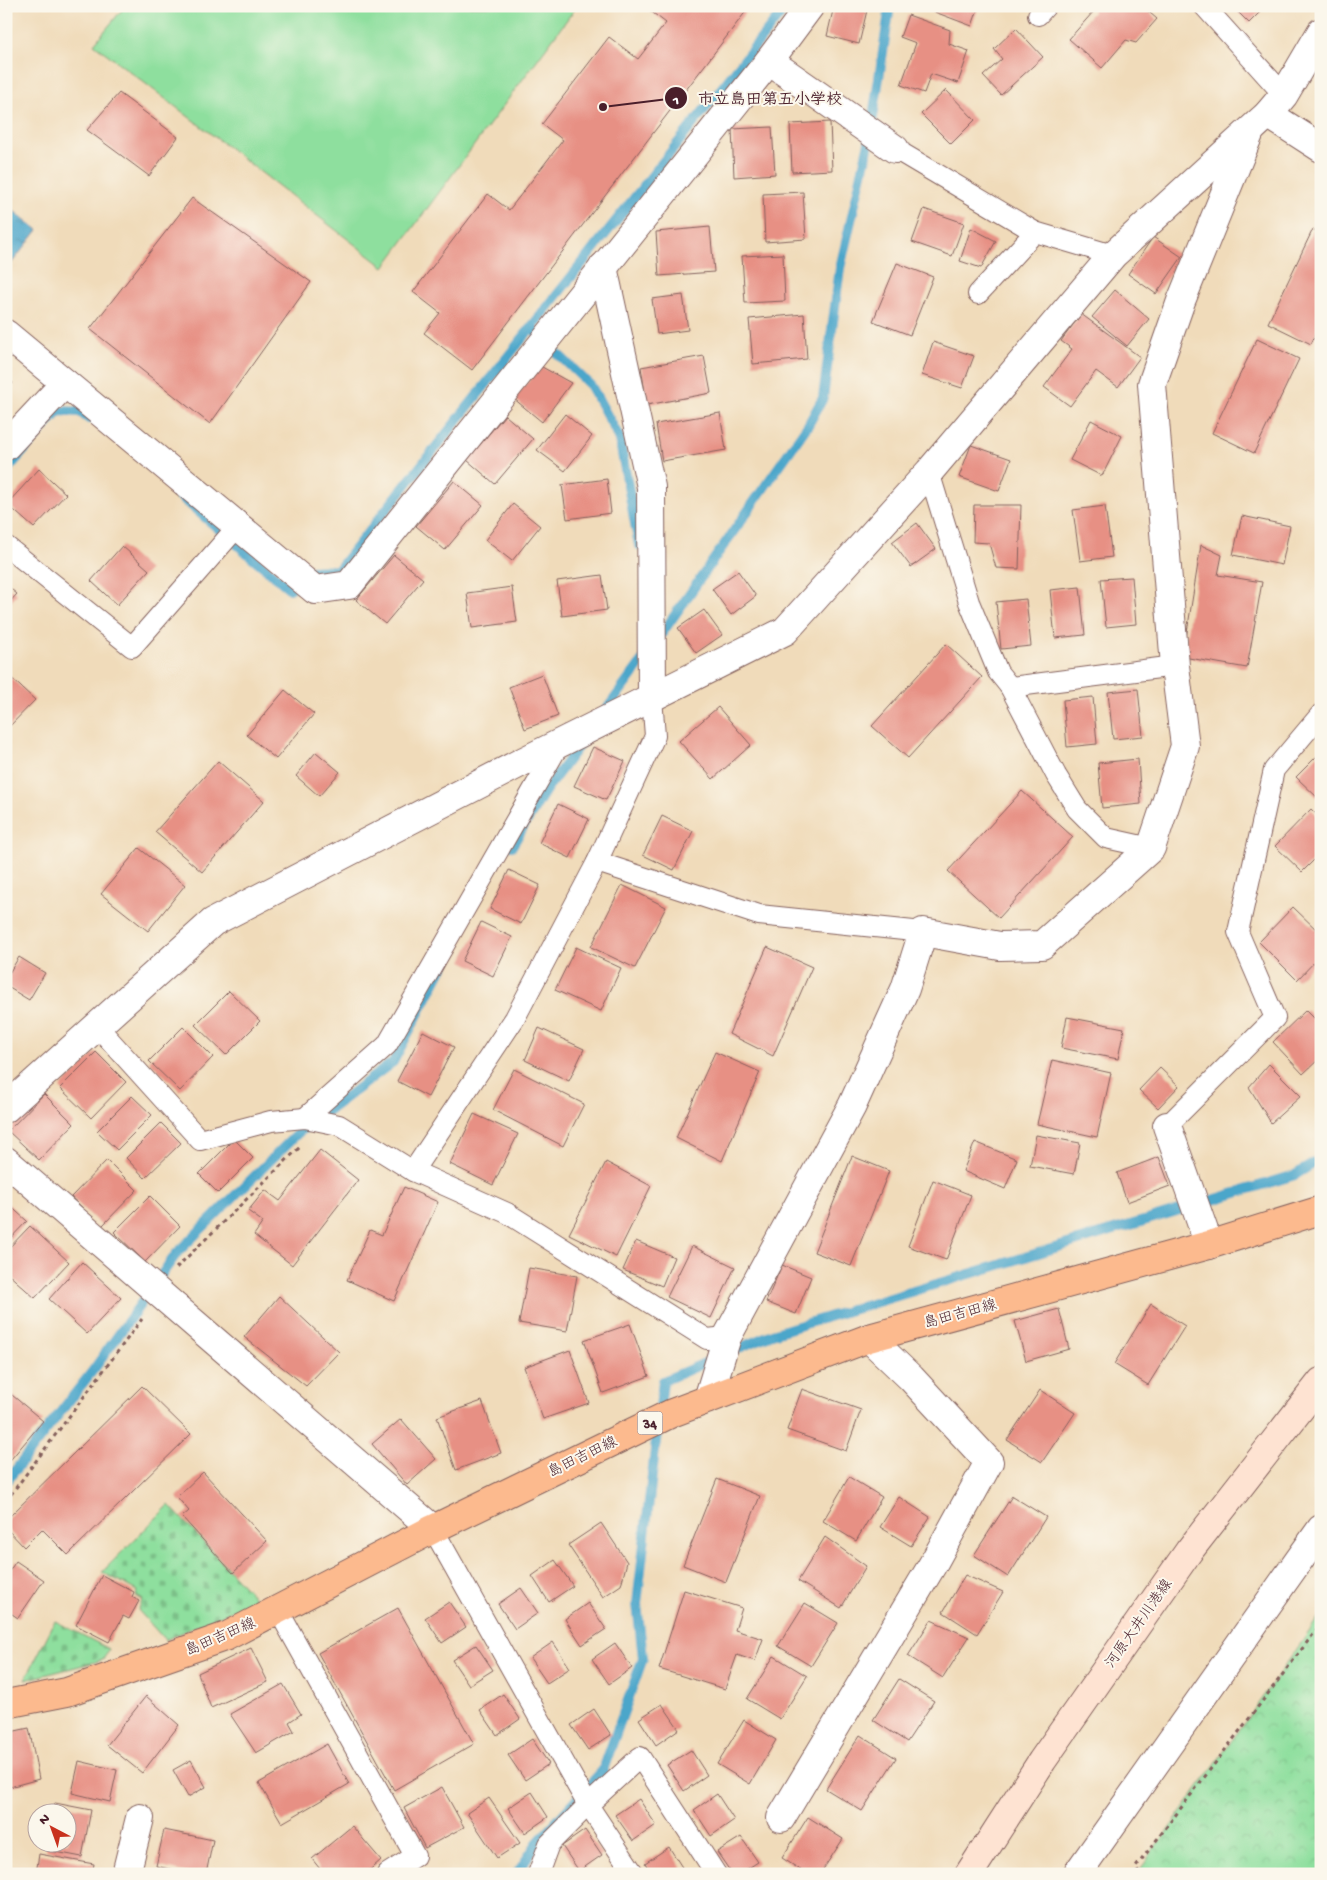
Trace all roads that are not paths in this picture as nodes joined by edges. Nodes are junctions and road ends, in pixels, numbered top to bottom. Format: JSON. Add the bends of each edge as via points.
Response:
{"nodes":[{"id":1,"x":810,"y":6,"type":"edge"},
{"id":2,"x":1204,"y":6,"type":"edge"},
{"id":3,"x":1321,"y":32,"type":"edge"},
{"id":4,"x":769,"y":61,"type":"junction"},
{"id":5,"x":1268,"y":112,"type":"junction"},
{"id":6,"x":895,"y":148,"type":"joint"},
{"id":7,"x":1321,"y":148,"type":"edge"},
{"id":8,"x":1035,"y":232,"type":"junction"},
{"id":9,"x":1113,"y":255,"type":"junction"},
{"id":10,"x":603,"y":267,"type":"junction"},
{"id":11,"x":978,"y":294,"type":"dead end"},
{"id":12,"x":6,"y":334,"type":"edge"},
{"id":13,"x":65,"y":383,"type":"junction"},
{"id":14,"x":6,"y":446,"type":"edge"},
{"id":15,"x":929,"y":472,"type":"junction"},
{"id":16,"x":238,"y":526,"type":"junction"},
{"id":17,"x":6,"y":546,"type":"edge"},
{"id":18,"x":1175,"y":666,"type":"junction"},
{"id":19,"x":1010,"y":687,"type":"junction"},
{"id":20,"x":652,"y":698,"type":"junction"},
{"id":21,"x":1321,"y":714,"type":"edge"},
{"id":22,"x":560,"y":743,"type":"junction"},
{"id":23,"x":1152,"y":848,"type":"junction"},
{"id":24,"x":597,"y":862,"type":"junction"},
{"id":25,"x":923,"y":932,"type":"junction"},
{"id":26,"x":97,"y":1026,"type":"junction"},
{"id":27,"x":6,"y":1108,"type":"edge"},
{"id":28,"x":305,"y":1118,"type":"junction"},
{"id":29,"x":1167,"y":1126,"type":"joint"},
{"id":30,"x":6,"y":1161,"type":"edge"},
{"id":31,"x":413,"y":1171,"type":"junction"},
{"id":32,"x":1321,"y":1210,"type":"edge"},
{"id":33,"x":1209,"y":1245,"type":"junction"},
{"id":34,"x":727,"y":1337,"type":"junction"},
{"id":35,"x":869,"y":1338,"type":"junction"},
{"id":36,"x":1321,"y":1382,"type":"edge"},
{"id":37,"x":708,"y":1399,"type":"junction"},
{"id":38,"x":432,"y":1529,"type":"junction"},
{"id":39,"x":1321,"y":1529,"type":"edge"},
{"id":40,"x":278,"y":1610,"type":"junction"},
{"id":41,"x":6,"y":1704,"type":"edge"},
{"id":42,"x":588,"y":1805,"type":"junction"},
{"id":43,"x":140,"y":1818,"type":"dead end"},
{"id":44,"x":781,"y":1818,"type":"dead end"},
{"id":45,"x":126,"y":1874,"type":"edge"},
{"id":46,"x":387,"y":1874,"type":"edge"},
{"id":47,"x":538,"y":1874,"type":"edge"},
{"id":48,"x":634,"y":1874,"type":"edge"},
{"id":49,"x":716,"y":1874,"type":"edge"},
{"id":50,"x":969,"y":1874,"type":"edge"},
{"id":51,"x":1077,"y":1874,"type":"edge"}],
"edges":[{"from":1,"to":4,"type":"street"},
{"from":2,"to":5,"type":"lane"},
{"from":3,"to":5,"type":"street"},
{"from":4,"to":6,"type":"street"},
{"from":4,"to":10,"type":"street"},
{"from":5,"to":7,"type":"street"},
{"from":5,"to":9,"type":"street"},
{"from":5,"to":18,"type":"street","via":[[1181,301],[1152,384]]},
{"from":6,"to":8,"type":"lane"},
{"from":8,"to":9,"type":"lane"},
{"from":8,"to":11,"type":"lane"},
{"from":9,"to":15,"type":"street"},
{"from":10,"to":16,"type":"street","via":[[350,585],[315,590]]},
{"from":10,"to":20,"type":"street","via":[[651,487]]},
{"from":12,"to":13,"type":"street"},
{"from":13,"to":14,"type":"street"},
{"from":13,"to":16,"type":"street"},
{"from":15,"to":19,"type":"lane","via":[[969,602],[998,672]]},
{"from":15,"to":20,"type":"street","via":[[785,631]]},
{"from":16,"to":17,"type":"lane","via":[[132,646]]},
{"from":18,"to":19,"type":"lane"},
{"from":18,"to":23,"type":"street","via":[[1185,746]]},
{"from":19,"to":23,"type":"lane","via":[[1077,809],[1106,838]]},
{"from":20,"to":22,"type":"street"},
{"from":20,"to":24,"type":"lane","via":[[655,736]]},
{"from":21,"to":29,"type":"lane","via":[[1274,770],[1238,932],[1275,1018]]},
{"from":22,"to":26,"type":"street","via":[[212,922]]},
{"from":22,"to":28,"type":"lane","via":[[387,1045]]},
{"from":23,"to":25,"type":"street","via":[[1042,945],[1000,946]]},
{"from":24,"to":25,"type":"lane","via":[[759,915]]},
{"from":24,"to":31,"type":"lane","via":[[515,1018]]},
{"from":25,"to":34,"type":"street","via":[[905,988],[852,1106]]},
{"from":26,"to":27,"type":"street"},
{"from":26,"to":28,"type":"lane","via":[[200,1140],[271,1121]]},
{"from":28,"to":31,"type":"lane","via":[[339,1125]]},
{"from":29,"to":33,"type":"street"},
{"from":30,"to":38,"type":"street"},
{"from":31,"to":34,"type":"lane","via":[[507,1213],[707,1339]]},
{"from":32,"to":33,"type":"main road","name":"島田吉田線","number":"34"},
{"from":33,"to":35,"type":"main road","name":"島田吉田線","number":"34"},
{"from":34,"to":37,"type":"street"},
{"from":35,"to":37,"type":"main road","name":"島田吉田線","number":"34"},
{"from":35,"to":44,"type":"street","via":[[990,1462]]},
{"from":36,"to":50,"type":"main road","name":"河原大井川港線","via":[[1189,1551],[1042,1761]]},
{"from":37,"to":38,"type":"main road","name":"島田吉田線","number":"34","via":[[672,1413]]},
{"from":38,"to":40,"type":"main road","name":"島田吉田線","number":"34"},
{"from":38,"to":42,"type":"lane"},
{"from":39,"to":51,"type":"street"},
{"from":40,"to":41,"type":"main road","name":"島田吉田線","number":"34","via":[[227,1636],[127,1672],[67,1692]]},
{"from":40,"to":46,"type":"lane","via":[[415,1856]]},
{"from":42,"to":47,"type":"lane","via":[[549,1844]]},
{"from":42,"to":48,"type":"lane"},
{"from":42,"to":49,"type":"lane","via":[[640,1757]]},
{"from":43,"to":45,"type":"street"}]}
